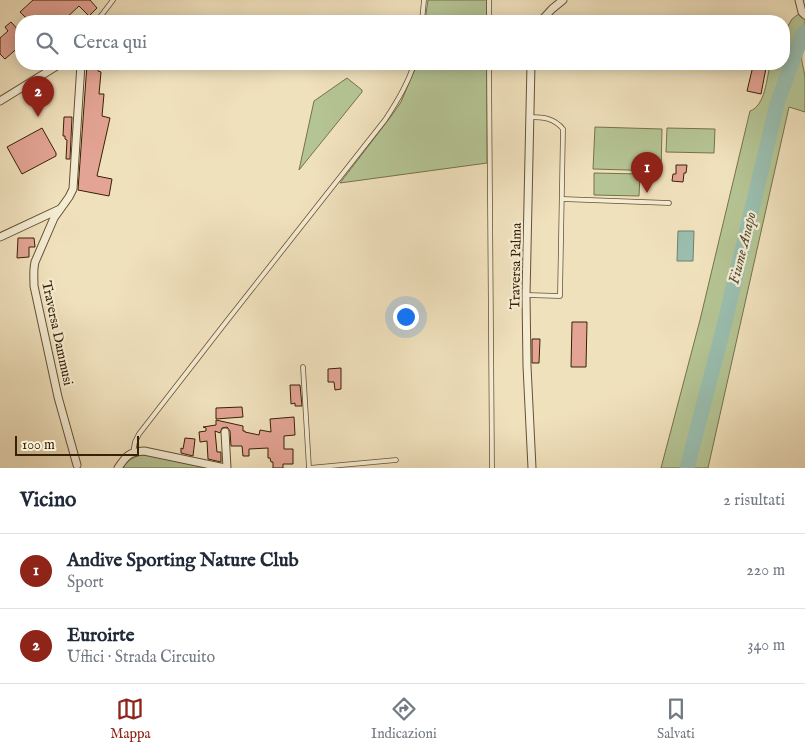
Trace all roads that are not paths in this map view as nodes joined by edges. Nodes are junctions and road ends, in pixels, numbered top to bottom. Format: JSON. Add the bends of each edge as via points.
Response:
{"nodes":[{"id":1,"x":113,"y":0,"type":"edge"},
{"id":2,"x":424,"y":0,"type":"edge"},
{"id":3,"x":489,"y":0,"type":"edge"},
{"id":4,"x":563,"y":0,"type":"edge"},
{"id":5,"x":799,"y":0,"type":"edge"},
{"id":6,"x":804,"y":13,"type":"edge"},
{"id":7,"x":102,"y":15,"type":"edge"},
{"id":8,"x":423,"y":15,"type":"edge"},
{"id":9,"x":489,"y":15,"type":"edge"},
{"id":10,"x":546,"y":15,"type":"edge"},
{"id":11,"x":51,"y":70,"type":"edge"},
{"id":12,"x":81,"y":70,"type":"edge"},
{"id":13,"x":412,"y":70,"type":"edge"},
{"id":14,"x":489,"y":70,"type":"edge"},
{"id":15,"x":531,"y":70,"type":"edge"},
{"id":16,"x":0,"y":101,"type":"edge"},
{"id":17,"x":530,"y":117,"type":"junction"},
{"id":18,"x":562,"y":199,"type":"junction"},
{"id":19,"x":670,"y":203,"type":"dead end"},
{"id":20,"x":60,"y":209,"type":"junction"},
{"id":21,"x":0,"y":236,"type":"edge"},
{"id":22,"x":526,"y":294,"type":"junction"},
{"id":23,"x":303,"y":367,"type":"dead end"},
{"id":24,"x":225,"y":432,"type":"dead end"},
{"id":25,"x":133,"y":453,"type":"junction"},
{"id":26,"x":396,"y":460,"type":"dead end"},
{"id":27,"x":76,"y":465,"type":"dead end"},
{"id":28,"x":118,"y":468,"type":"edge"},
{"id":29,"x":226,"y":468,"type":"edge"},
{"id":30,"x":309,"y":468,"type":"edge"},
{"id":31,"x":492,"y":468,"type":"edge"},
{"id":32,"x":532,"y":468,"type":"edge"}],
"edges":[{"from":1,"to":7,"type":"lane"},
{"from":2,"to":8,"type":"lane"},
{"from":3,"to":9,"type":"lane"},
{"from":4,"to":10,"type":"street"},
{"from":5,"to":6,"type":"street"},
{"from":11,"to":16,"type":"street"},
{"from":12,"to":20,"type":"street","name":"Traversa Dammusi","via":[[73,189]]},
{"from":13,"to":25,"type":"lane","via":[[385,120],[139,434]]},
{"from":14,"to":31,"type":"lane"},
{"from":15,"to":17,"type":"street","name":"Traversa Palma"},
{"from":17,"to":18,"type":"lane","via":[[552,120],[563,129]]},
{"from":17,"to":22,"type":"street","name":"Traversa Palma"},
{"from":18,"to":19,"type":"lane"},
{"from":18,"to":22,"type":"lane","via":[[560,296]]},
{"from":20,"to":21,"type":"street"},
{"from":20,"to":27,"type":"street","name":"Traversa Dammusi","via":[[42,246],[33,276]]},
{"from":22,"to":32,"type":"street","name":"Traversa Palma"},
{"from":23,"to":30,"type":"lane"},
{"from":24,"to":29,"type":"street"},
{"from":25,"to":28,"type":"street"},
{"from":25,"to":29,"type":"street","via":[[144,451]]},
{"from":26,"to":30,"type":"lane"}]}
